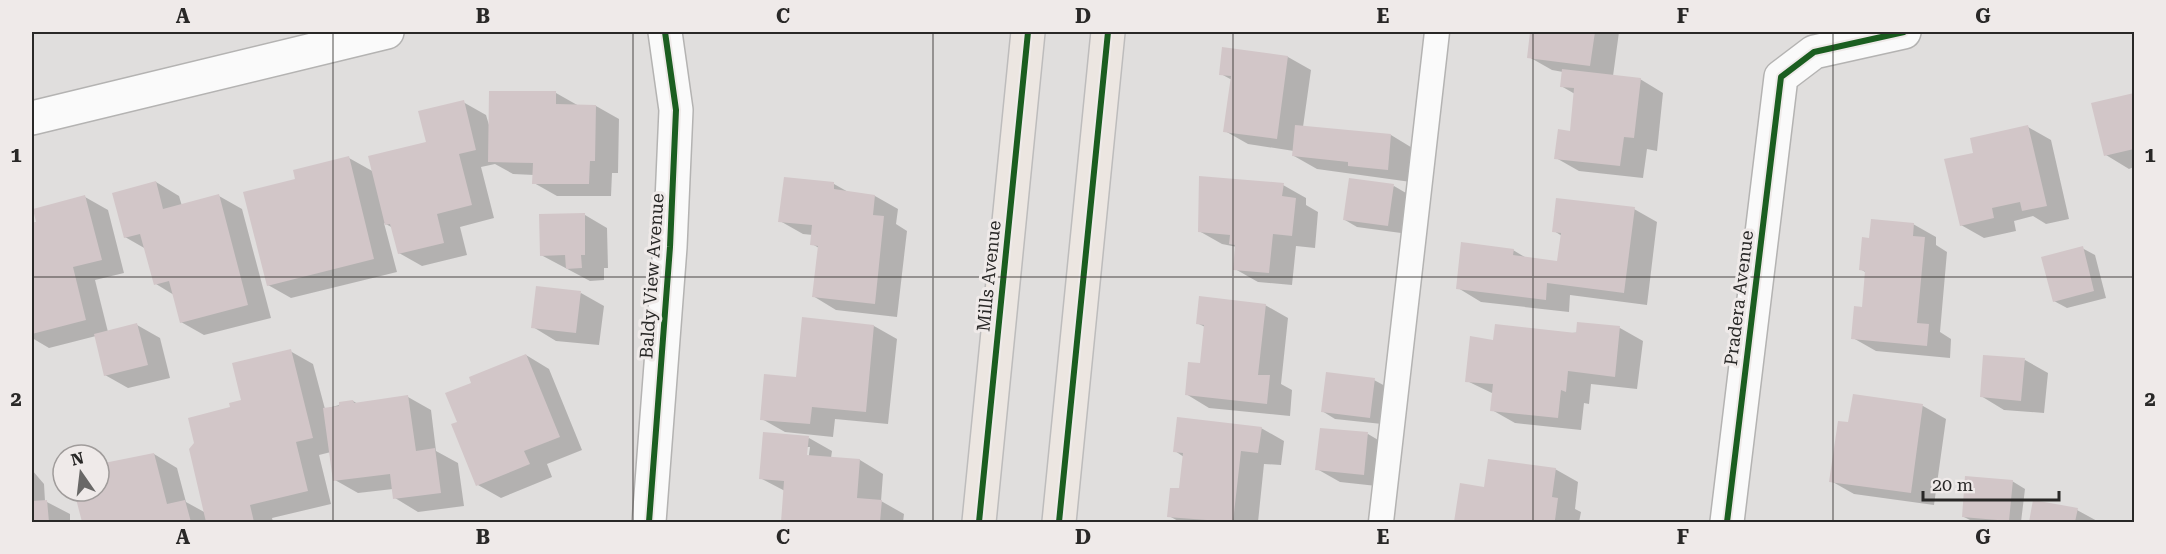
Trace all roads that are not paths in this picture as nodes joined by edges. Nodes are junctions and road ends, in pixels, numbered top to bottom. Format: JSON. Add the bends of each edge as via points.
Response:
{"nodes":[{"id":1,"x":387,"y":32,"type":"edge"},
{"id":2,"x":665,"y":32,"type":"edge"},
{"id":3,"x":1028,"y":32,"type":"edge"},
{"id":4,"x":1108,"y":32,"type":"edge"},
{"id":5,"x":1437,"y":32,"type":"edge"},
{"id":6,"x":1904,"y":32,"type":"edge"},
{"id":7,"x":32,"y":118,"type":"edge"},
{"id":8,"x":649,"y":522,"type":"edge"},
{"id":9,"x":979,"y":522,"type":"edge"},
{"id":10,"x":1059,"y":522,"type":"edge"},
{"id":11,"x":1381,"y":522,"type":"edge"},
{"id":12,"x":1727,"y":522,"type":"edge"}],
"edges":[{"from":1,"to":7,"type":"street"},
{"from":2,"to":8,"type":"street","name":"Baldy View Avenue","via":[[676,110]]},
{"from":3,"to":9,"type":"main road","name":"Mills Avenue"},
{"from":4,"to":10,"type":"main road"},
{"from":5,"to":11,"type":"lane"},
{"from":6,"to":12,"type":"street","name":"Pradera Avenue","via":[[1814,52],[1781,77]]}]}
